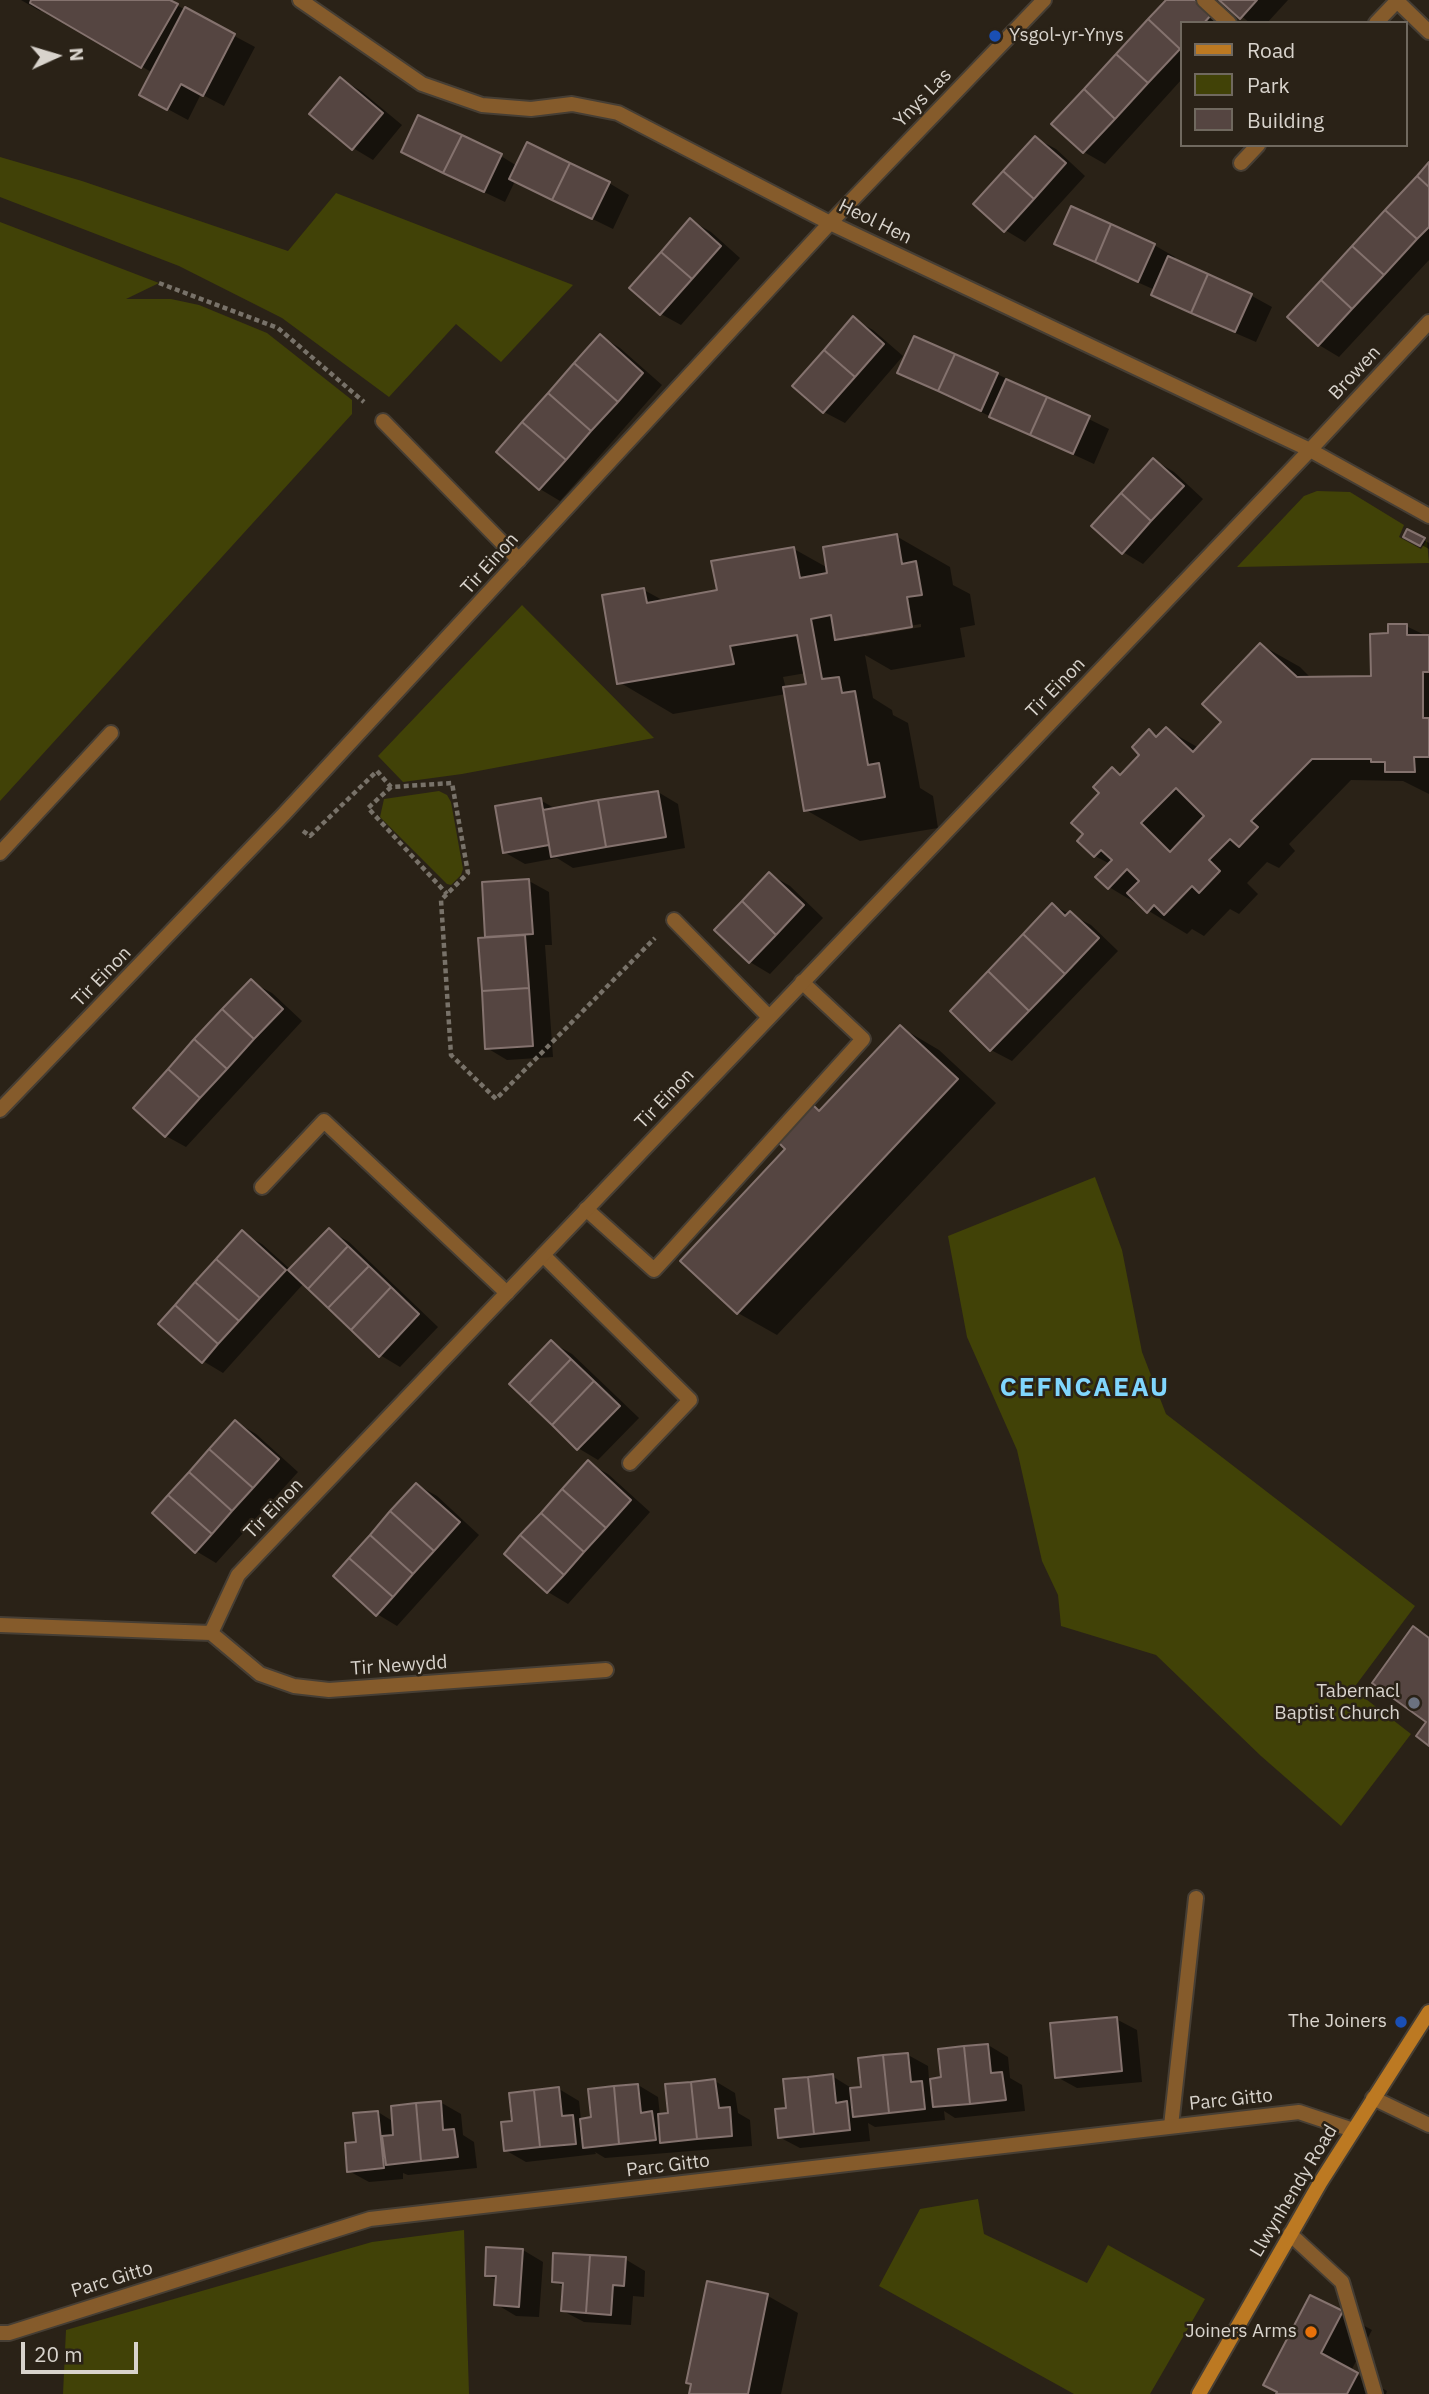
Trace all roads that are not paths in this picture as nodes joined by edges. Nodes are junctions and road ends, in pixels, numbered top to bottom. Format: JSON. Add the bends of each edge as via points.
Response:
{"nodes":[{"id":1,"x":1044,"y":0,"type":"edge"},
{"id":2,"x":1203,"y":0,"type":"edge"},
{"id":3,"x":1397,"y":1,"type":"edge"},
{"id":4,"x":309,"y":2,"type":"edge"},
{"id":5,"x":1226,"y":21,"type":"edge"},
{"id":6,"x":1378,"y":21,"type":"edge"},
{"id":7,"x":1429,"y":32,"type":"edge"},
{"id":8,"x":1256,"y":147,"type":"edge"},
{"id":9,"x":1241,"y":163,"type":"dead end"},
{"id":10,"x":830,"y":223,"type":"junction"},
{"id":11,"x":1429,"y":322,"type":"edge"},
{"id":12,"x":383,"y":421,"type":"road end"},
{"id":13,"x":1310,"y":450,"type":"junction"},
{"id":14,"x":1429,"y":516,"type":"edge"},
{"id":15,"x":519,"y":560,"type":"junction"},
{"id":16,"x":111,"y":733,"type":"dead end"},
{"id":17,"x":0,"y":853,"type":"edge"},
{"id":18,"x":674,"y":920,"type":"road end"},
{"id":19,"x":802,"y":982,"type":"junction"},
{"id":20,"x":769,"y":1017,"type":"junction"},
{"id":21,"x":1,"y":1107,"type":"edge"},
{"id":22,"x":262,"y":1187,"type":"dead end"},
{"id":23,"x":586,"y":1209,"type":"junction"},
{"id":24,"x":542,"y":1255,"type":"junction"},
{"id":25,"x":507,"y":1293,"type":"junction"},
{"id":26,"x":630,"y":1463,"type":"dead end"},
{"id":27,"x":0,"y":1625,"type":"edge"},
{"id":28,"x":211,"y":1633,"type":"junction"},
{"id":29,"x":606,"y":1670,"type":"dead end"},
{"id":30,"x":1196,"y":1898,"type":"dead end"},
{"id":31,"x":1429,"y":2011,"type":"edge"},
{"id":32,"x":1373,"y":2098,"type":"junction"},
{"id":33,"x":1429,"y":2125,"type":"edge"},
{"id":34,"x":1171,"y":2126,"type":"junction"},
{"id":35,"x":1353,"y":2130,"type":"junction"},
{"id":36,"x":1290,"y":2234,"type":"junction"},
{"id":37,"x":0,"y":2333,"type":"edge"},
{"id":38,"x":1199,"y":2394,"type":"edge"},
{"id":39,"x":1375,"y":2394,"type":"edge"}],
"edges":[{"from":1,"to":10,"type":"street","name":"Ynys Las"},
{"from":2,"to":5,"type":"street"},
{"from":3,"to":6,"type":"street"},
{"from":3,"to":7,"type":"street"},
{"from":4,"to":10,"type":"street","name":"Heol Hen","via":[[422,84],[482,105],[531,109],[572,104],[618,113]]},
{"from":8,"to":9,"type":"street"},
{"from":10,"to":13,"type":"street","name":"Heol Hen"},
{"from":10,"to":15,"type":"street","name":"Tir Einon"},
{"from":11,"to":13,"type":"street","name":"Browen"},
{"from":12,"to":15,"type":"street"},
{"from":13,"to":14,"type":"street","name":"Heol Hen"},
{"from":13,"to":19,"type":"street","name":"Tir Einon"},
{"from":15,"to":21,"type":"street","name":"Tir Einon","via":[[284,814]]},
{"from":16,"to":17,"type":"street"},
{"from":18,"to":20,"type":"street"},
{"from":19,"to":20,"type":"street","name":"Tir Einon"},
{"from":19,"to":23,"type":"street","via":[[863,1039],[654,1270]]},
{"from":20,"to":23,"type":"street","name":"Tir Einon"},
{"from":22,"to":25,"type":"street","via":[[324,1121]]},
{"from":23,"to":24,"type":"street","name":"Tir Einon"},
{"from":24,"to":25,"type":"street","name":"Tir Einon"},
{"from":24,"to":26,"type":"street","via":[[690,1400]]},
{"from":25,"to":28,"type":"street","name":"Tir Einon","via":[[238,1575]]},
{"from":27,"to":28,"type":"street"},
{"from":28,"to":29,"type":"street","name":"Tir Newydd","via":[[260,1674],[294,1686],[329,1690]]},
{"from":30,"to":34,"type":"street"},
{"from":31,"to":32,"type":"main road","name":"Llwynhendy Road"},
{"from":32,"to":33,"type":"street"},
{"from":32,"to":35,"type":"main road","name":"Llwynhendy Road"},
{"from":34,"to":35,"type":"street","name":"Parc Gitto","via":[[1299,2112]]},
{"from":34,"to":37,"type":"street","name":"Parc Gitto","via":[[370,2220]]},
{"from":35,"to":36,"type":"main road","name":"Llwynhendy Road"},
{"from":36,"to":38,"type":"main road","name":"Llwynhendy Road"},
{"from":36,"to":39,"type":"street","via":[[1342,2282]]}]}
